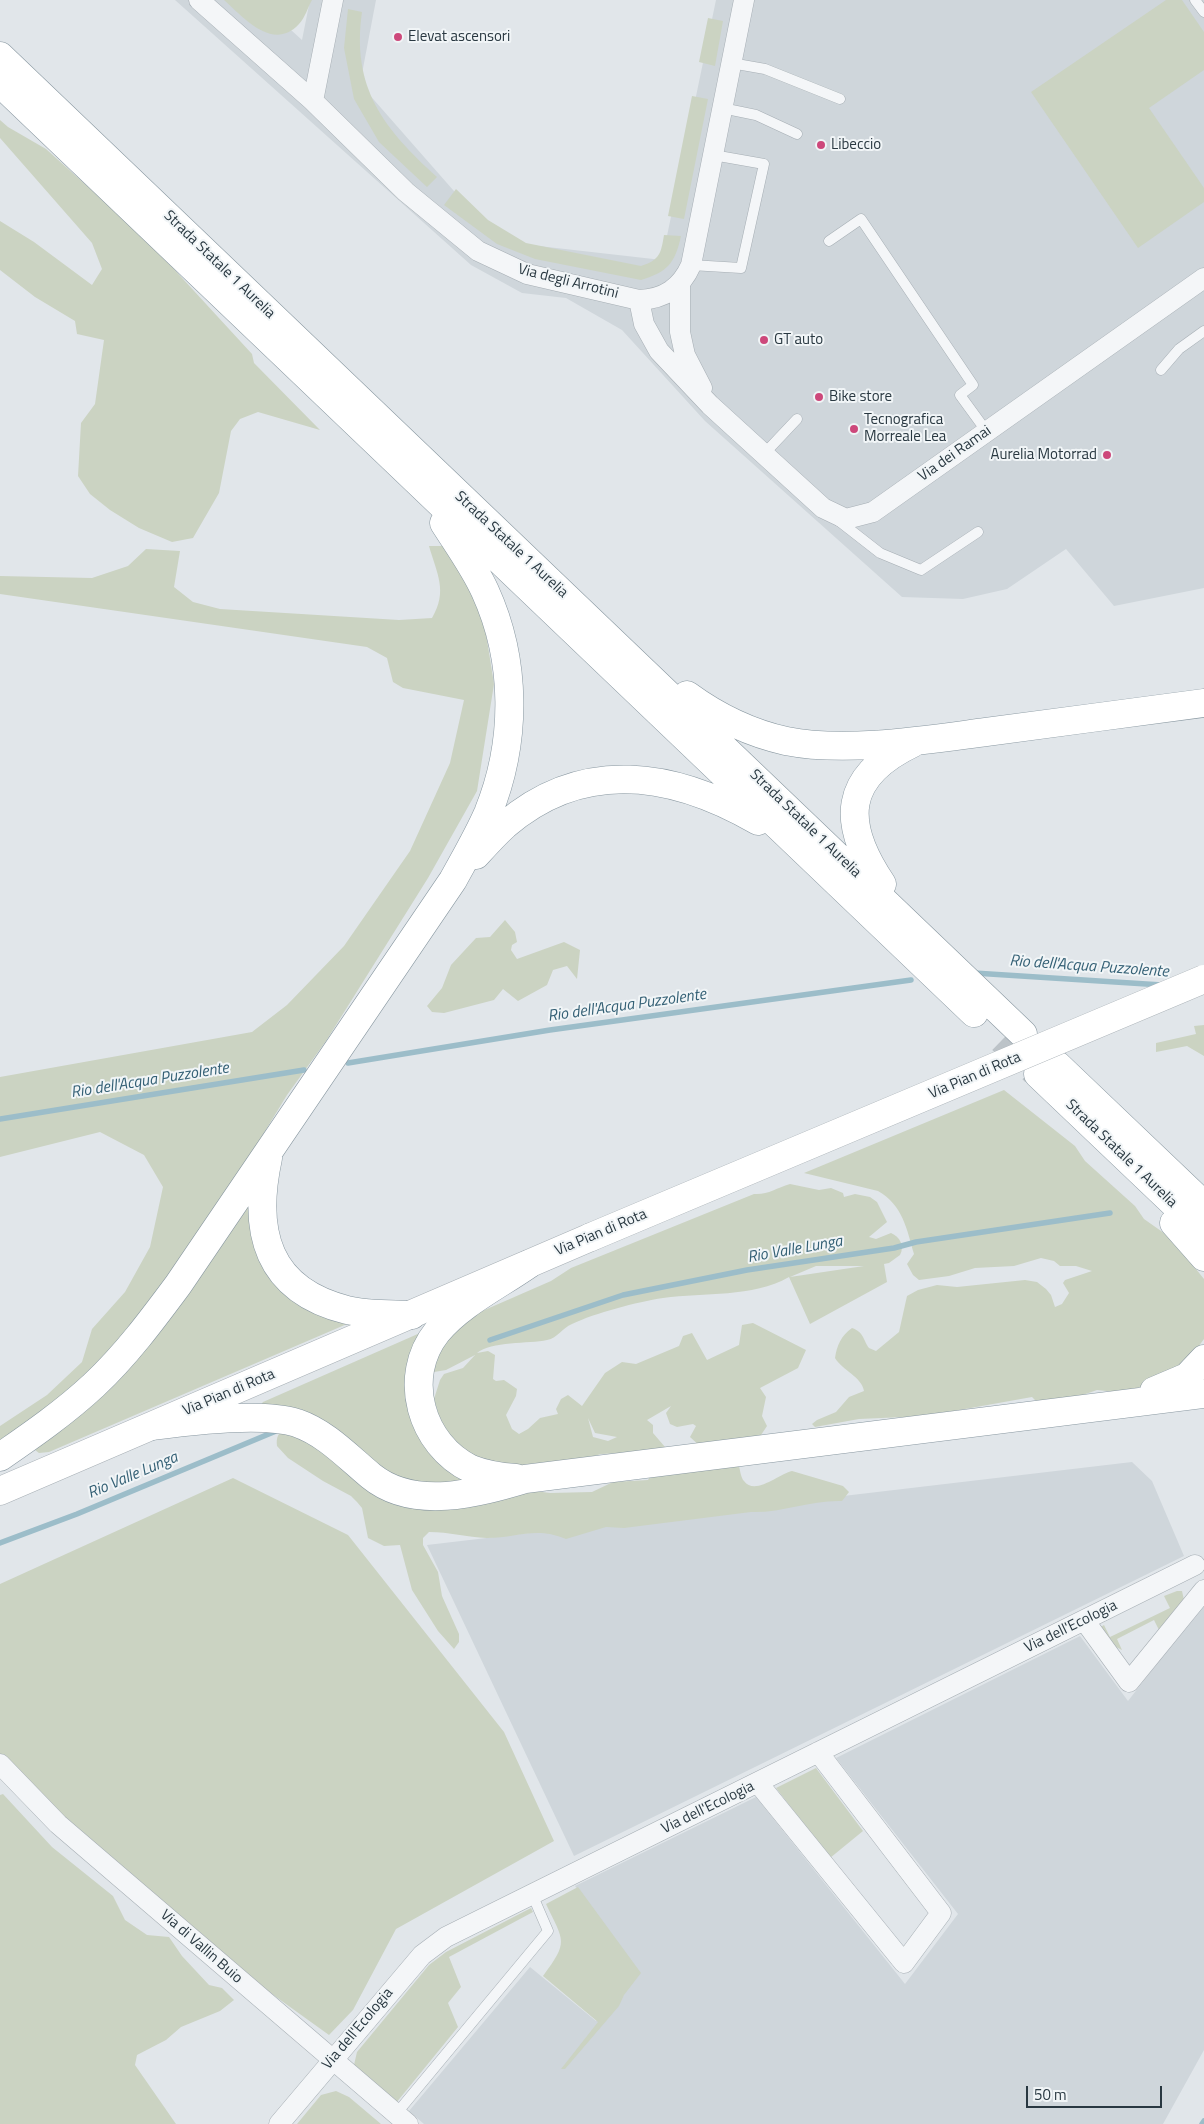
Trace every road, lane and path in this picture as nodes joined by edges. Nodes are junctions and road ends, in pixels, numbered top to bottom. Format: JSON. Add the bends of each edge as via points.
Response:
{"nodes":[{"id":1,"x":199,"y":0,"type":"edge"},
{"id":2,"x":333,"y":0,"type":"edge"},
{"id":3,"x":744,"y":0,"type":"edge"},
{"id":4,"x":1195,"y":0,"type":"edge"},
{"id":5,"x":1204,"y":12,"type":"edge"},
{"id":6,"x":0,"y":56,"type":"edge"},
{"id":7,"x":731,"y":63,"type":"junction"},
{"id":8,"x":0,"y":83,"type":"edge"},
{"id":9,"x":0,"y":99,"type":"edge"},
{"id":10,"x":840,"y":99,"type":"dead end"},
{"id":11,"x":313,"y":101,"type":"junction"},
{"id":12,"x":722,"y":108,"type":"junction"},
{"id":13,"x":47,"y":128,"type":"junction"},
{"id":14,"x":797,"y":134,"type":"dead end"},
{"id":15,"x":713,"y":154,"type":"junction"},
{"id":16,"x":829,"y":241,"type":"dead end"},
{"id":17,"x":691,"y":265,"type":"junction"},
{"id":18,"x":1204,"y":278,"type":"edge"},
{"id":19,"x":680,"y":284,"type":"junction"},
{"id":20,"x":639,"y":300,"type":"junction"},
{"id":21,"x":1204,"y":331,"type":"edge"},
{"id":22,"x":1161,"y":370,"type":"dead end"},
{"id":23,"x":710,"y":406,"type":"junction"},
{"id":24,"x":797,"y":419,"type":"dead end"},
{"id":25,"x":987,"y":432,"type":"junction"},
{"id":26,"x":764,"y":454,"type":"junction"},
{"id":27,"x":395,"y":461,"type":"junction"},
{"id":28,"x":823,"y":508,"type":"junction"},
{"id":29,"x":978,"y":532,"type":"dead end"},
{"id":30,"x":599,"y":627,"type":"junction"},
{"id":31,"x":1204,"y":703,"type":"edge"},
{"id":32,"x":917,"y":742,"type":"junction"},
{"id":33,"x":807,"y":854,"type":"junction"},
{"id":34,"x":453,"y":880,"type":"junction"},
{"id":35,"x":934,"y":948,"type":"junction"},
{"id":36,"x":1204,"y":979,"type":"edge"},
{"id":37,"x":1080,"y":1115,"type":"junction"},
{"id":38,"x":270,"y":1149,"type":"junction"},
{"id":39,"x":1204,"y":1205,"type":"edge"},
{"id":40,"x":1204,"y":1232,"type":"edge"},
{"id":41,"x":1204,"y":1257,"type":"edge"},
{"id":42,"x":529,"y":1264,"type":"junction"},
{"id":43,"x":412,"y":1315,"type":"junction"},
{"id":44,"x":1204,"y":1359,"type":"edge"},
{"id":45,"x":1204,"y":1394,"type":"edge"},
{"id":46,"x":1107,"y":1405,"type":"junction"},
{"id":47,"x":153,"y":1426,"type":"junction"},
{"id":48,"x":0,"y":1458,"type":"edge"},
{"id":49,"x":525,"y":1479,"type":"junction"},
{"id":50,"x":0,"y":1491,"type":"edge"},
{"id":51,"x":1195,"y":1565,"type":"dead end"},
{"id":52,"x":1204,"y":1590,"type":"edge"},
{"id":53,"x":1084,"y":1620,"type":"junction"},
{"id":54,"x":818,"y":1752,"type":"junction"},
{"id":55,"x":0,"y":1764,"type":"edge"},
{"id":56,"x":758,"y":1784,"type":"junction"},
{"id":57,"x":532,"y":1894,"type":"junction"},
{"id":58,"x":332,"y":2060,"type":"junction"},
{"id":59,"x":402,"y":2119,"type":"edge"},
{"id":60,"x":284,"y":2122,"type":"edge"}],
"edges":[{"from":1,"to":11,"type":"street","name":"Via degli Arrotini"},
{"from":2,"to":11,"type":"street"},
{"from":3,"to":7,"type":"street","name":"Via degli Arrotini"},
{"from":4,"to":5,"type":"lane"},
{"from":6,"to":30,"type":"main road","name":"Strada Statale 1 Aurelia"},
{"from":7,"to":10,"type":"lane","via":[[766,69]]},
{"from":7,"to":12,"type":"street","name":"Via degli Arrotini"},
{"from":8,"to":13,"type":"main road","name":"Strada Statale 1 Aurelia"},
{"from":9,"to":13,"type":"lane"},
{"from":11,"to":20,"type":"street","name":"Via degli Arrotini","via":[[406,192],[478,251],[527,274]]},
{"from":12,"to":14,"type":"lane","via":[[756,115]]},
{"from":12,"to":15,"type":"street","name":"Via degli Arrotini"},
{"from":13,"to":27,"type":"main road","name":"Strada Statale 1 Aurelia"},
{"from":15,"to":17,"type":"street","name":"Via degli Arrotini"},
{"from":15,"to":17,"type":"lane","via":[[764,164],[741,268]]},
{"from":16,"to":25,"type":"lane","via":[[860,219],[973,385],[960,396]]},
{"from":17,"to":19,"type":"street","name":"Via degli Arrotini"},
{"from":18,"to":25,"type":"street","name":"Via dei Ramai"},
{"from":19,"to":20,"type":"street","name":"Via degli Arrotini","via":[[659,297]]},
{"from":19,"to":23,"type":"street","name":"Via dei Ramai","via":[[680,332],[686,356]]},
{"from":20,"to":23,"type":"street","name":"Via dei Ramai","via":[[649,338]]},
{"from":21,"to":22,"type":"lane","via":[[1179,349]]},
{"from":23,"to":26,"type":"street","name":"Via dei Ramai"},
{"from":24,"to":26,"type":"lane"},
{"from":25,"to":28,"type":"street","name":"Via dei Ramai","via":[[873,512],[846,519]]},
{"from":26,"to":28,"type":"street","name":"Via dei Ramai"},
{"from":27,"to":33,"type":"main road","name":"Strada Statale 1 Aurelia"},
{"from":27,"to":34,"type":"main road","via":[[442,520],[476,573],[494,613],[507,665],[509,724],[500,778],[482,826]]},
{"from":28,"to":29,"type":"lane","via":[[880,553],[921,570]]},
{"from":30,"to":32,"type":"main road","via":[[693,700],[751,731],[787,741],[828,745]]},
{"from":30,"to":35,"type":"main road","name":"Strada Statale 1 Aurelia"},
{"from":31,"to":32,"type":"main road"},
{"from":32,"to":35,"type":"main road","via":[[882,760],[869,775],[858,795],[854,820],[859,844],[872,869]]},
{"from":33,"to":34,"type":"main road","via":[[746,814],[690,788],[650,780],[612,780],[565,791],[528,808],[506,825]]},
{"from":33,"to":35,"type":"main road","name":"Strada Statale 1 Aurelia","via":[[1012,1037]]},
{"from":34,"to":38,"type":"main road"},
{"from":36,"to":42,"type":"main road","name":"Via Pian di Rota","bridge":true},
{"from":37,"to":39,"type":"main road","name":"Strada Statale 1 Aurelia","via":[[1048,1070]]},
{"from":37,"to":40,"type":"main road","name":"Strada Statale 1 Aurelia"},
{"from":37,"to":41,"type":"main road","via":[[1113,1161]]},
{"from":38,"to":43,"type":"main road","via":[[264,1177],[262,1218],[264,1235],[279,1267],[302,1291],[330,1305],[365,1313]]},
{"from":38,"to":48,"type":"main road","via":[[138,1338],[62,1412]]},
{"from":42,"to":43,"type":"main road","name":"Via Pian di Rota"},
{"from":42,"to":49,"type":"main road","via":[[451,1317],[436,1333],[426,1352],[419,1388],[424,1419],[452,1457],[484,1473]]},
{"from":43,"to":47,"type":"main road","name":"Via Pian di Rota"},
{"from":44,"to":46,"type":"main road","via":[[1187,1377]]},
{"from":45,"to":46,"type":"main road"},
{"from":46,"to":49,"type":"main road"},
{"from":47,"to":49,"type":"main road","via":[[217,1419],[296,1423],[326,1439],[384,1485],[417,1494],[468,1493]]},
{"from":47,"to":50,"type":"main road","name":"Via Pian di Rota"},
{"from":51,"to":53,"type":"street","name":"Via dell'Ecologia"},
{"from":52,"to":53,"type":"street","via":[[1129,1682]]},
{"from":53,"to":54,"type":"street","name":"Via dell'Ecologia"},
{"from":54,"to":56,"type":"street","name":"Via dell'Ecologia"},
{"from":54,"to":56,"type":"street","via":[[941,1913],[904,1963]]},
{"from":55,"to":58,"type":"street","name":"Via di Vallin Buio","via":[[58,1824]]},
{"from":56,"to":57,"type":"street","name":"Via dell'Ecologia"},
{"from":57,"to":58,"type":"street","name":"Via dell'Ecologia","via":[[446,1937],[422,1955]]},
{"from":57,"to":59,"type":"lane","via":[[548,1931]]},
{"from":58,"to":59,"type":"street","name":"Via di Vallin Buio"},
{"from":58,"to":60,"type":"street","name":"Via dell'Ecologia"}]}
